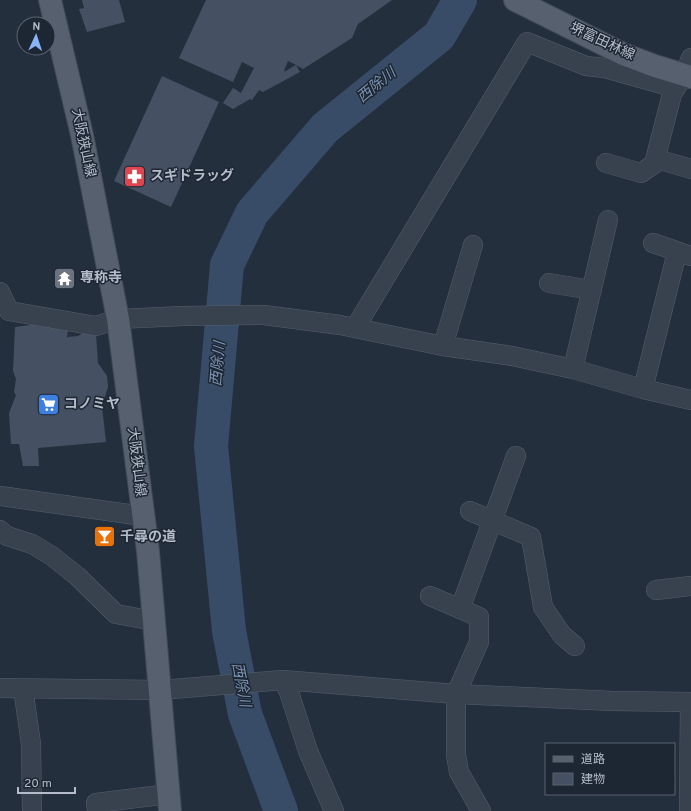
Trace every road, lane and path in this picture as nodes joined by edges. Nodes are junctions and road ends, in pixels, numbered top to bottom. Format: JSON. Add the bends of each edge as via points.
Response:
{"nodes":[{"id":1,"x":50,"y":0,"type":"edge"},
{"id":2,"x":519,"y":1,"type":"edge"},
{"id":3,"x":686,"y":74,"type":"edge"},
{"id":4,"x":656,"y":159,"type":"junction"},
{"id":5,"x":606,"y":163,"type":"dead end"},
{"id":6,"x":691,"y":169,"type":"edge"},
{"id":7,"x":608,"y":220,"type":"dead end"},
{"id":8,"x":654,"y":243,"type":"dead end"},
{"id":9,"x":473,"y":245,"type":"dead end"},
{"id":10,"x":684,"y":254,"type":"edge"},
{"id":11,"x":549,"y":283,"type":"dead end"},
{"id":12,"x":592,"y":290,"type":"junction"},
{"id":13,"x":0,"y":292,"type":"edge"},
{"id":14,"x":118,"y":319,"type":"junction"},
{"id":15,"x":354,"y":328,"type":"junction"},
{"id":16,"x":443,"y":346,"type":"junction"},
{"id":17,"x":573,"y":369,"type":"junction"},
{"id":18,"x":643,"y":389,"type":"junction"},
{"id":19,"x":691,"y":400,"type":"edge"},
{"id":20,"x":516,"y":456,"type":"dead end"},
{"id":21,"x":0,"y":496,"type":"edge"},
{"id":22,"x":470,"y":511,"type":"dead end"},
{"id":23,"x":143,"y":516,"type":"junction"},
{"id":24,"x":493,"y":520,"type":"junction"},
{"id":25,"x":0,"y":530,"type":"edge"},
{"id":26,"x":691,"y":586,"type":"edge"},
{"id":27,"x":656,"y":590,"type":"dead end"},
{"id":28,"x":430,"y":596,"type":"dead end"},
{"id":29,"x":460,"y":609,"type":"junction"},
{"id":30,"x":154,"y":621,"type":"junction"},
{"id":31,"x":575,"y":646,"type":"dead end"},
{"id":32,"x":279,"y":680,"type":"junction"},
{"id":33,"x":0,"y":688,"type":"edge"},
{"id":34,"x":23,"y":688,"type":"junction"},
{"id":35,"x":160,"y":690,"type":"junction"},
{"id":36,"x":456,"y":694,"type":"junction"},
{"id":37,"x":690,"y":702,"type":"edge"},
{"id":38,"x":170,"y":802,"type":"edge"},
{"id":39,"x":32,"y":811,"type":"edge"},
{"id":40,"x":97,"y":811,"type":"edge"},
{"id":41,"x":334,"y":811,"type":"edge"},
{"id":42,"x":480,"y":811,"type":"edge"},
{"id":43,"x":689,"y":811,"type":"edge"}],
"edges":[{"from":1,"to":14,"type":"main road","name":"大阪狭山線","via":[[82,135]]},
{"from":2,"to":3,"type":"main road","name":"堺富田林線","via":[[623,54]]},
{"from":3,"to":4,"type":"street","via":[[672,94]]},
{"from":3,"to":15,"type":"street","via":[[586,66],[527,42]]},
{"from":4,"to":5,"type":"street","via":[[654,164],[641,173]]},
{"from":4,"to":6,"type":"street"},
{"from":7,"to":12,"type":"street"},
{"from":8,"to":10,"type":"street"},
{"from":9,"to":16,"type":"street"},
{"from":10,"to":18,"type":"street"},
{"from":11,"to":12,"type":"street"},
{"from":12,"to":17,"type":"street"},
{"from":13,"to":14,"type":"street","via":[[9,312],[96,326]]},
{"from":14,"to":15,"type":"street","via":[[257,315]]},
{"from":14,"to":23,"type":"main road","name":"大阪狭山線"},
{"from":15,"to":16,"type":"street"},
{"from":16,"to":17,"type":"street","via":[[512,356]]},
{"from":17,"to":18,"type":"street"},
{"from":18,"to":19,"type":"street"},
{"from":20,"to":24,"type":"street"},
{"from":21,"to":23,"type":"street"},
{"from":22,"to":24,"type":"street"},
{"from":23,"to":30,"type":"main road","name":"大阪狭山線"},
{"from":24,"to":29,"type":"street"},
{"from":24,"to":31,"type":"street","via":[[531,537],[543,607],[562,635]]},
{"from":25,"to":30,"type":"street","via":[[7,536],[32,544],[52,556],[116,614]]},
{"from":26,"to":27,"type":"street"},
{"from":28,"to":29,"type":"street"},
{"from":29,"to":36,"type":"street","via":[[479,617],[479,642]]},
{"from":30,"to":35,"type":"main road","name":"大阪狭山線"},
{"from":32,"to":35,"type":"street"},
{"from":32,"to":36,"type":"street"},
{"from":32,"to":41,"type":"street","via":[[289,692],[308,751]]},
{"from":33,"to":34,"type":"street"},
{"from":34,"to":35,"type":"street"},
{"from":34,"to":39,"type":"street","via":[[31,744]]},
{"from":35,"to":38,"type":"main road","name":"大阪狭山線"},
{"from":36,"to":37,"type":"street"},
{"from":36,"to":42,"type":"street","via":[[458,772]]},
{"from":37,"to":43,"type":"street"},
{"from":38,"to":40,"type":"street","via":[[96,803]]}]}
